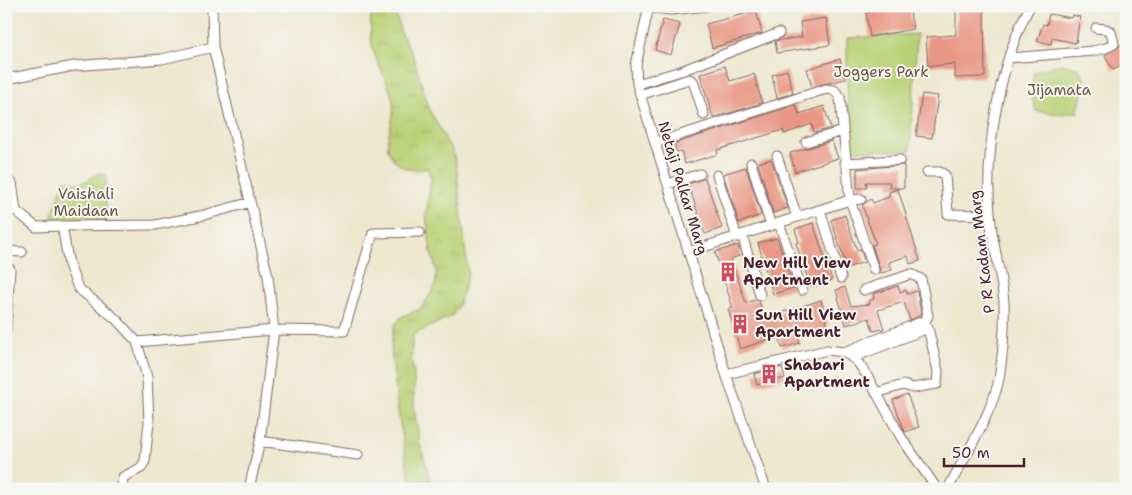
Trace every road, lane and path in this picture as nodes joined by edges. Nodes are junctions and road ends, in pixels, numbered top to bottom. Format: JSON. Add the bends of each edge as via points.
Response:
{"nodes":[{"id":1,"x":212,"y":6,"type":"edge"},
{"id":2,"x":649,"y":6,"type":"edge"},
{"id":3,"x":707,"y":6,"type":"edge"},
{"id":4,"x":1030,"y":6,"type":"edge"},
{"id":5,"x":1096,"y":28,"type":"dead end"},
{"id":6,"x":779,"y":33,"type":"dead end"},
{"id":7,"x":213,"y":47,"type":"junction"},
{"id":8,"x":1009,"y":58,"type":"junction"},
{"id":9,"x":6,"y":79,"type":"edge"},
{"id":10,"x":637,"y":84,"type":"junction"},
{"id":11,"x":640,"y":95,"type":"junction"},
{"id":12,"x":704,"y":115,"type":"dead end"},
{"id":13,"x":843,"y":131,"type":"junction"},
{"id":14,"x":806,"y":142,"type":"dead end"},
{"id":15,"x":655,"y":143,"type":"junction"},
{"id":16,"x":777,"y":156,"type":"dead end"},
{"id":17,"x":900,"y":160,"type":"dead end"},
{"id":18,"x":751,"y":163,"type":"dead end"},
{"id":19,"x":845,"y":163,"type":"junction"},
{"id":20,"x":927,"y":172,"type":"dead end"},
{"id":21,"x":700,"y":174,"type":"dead end"},
{"id":22,"x":717,"y":175,"type":"dead end"},
{"id":23,"x":6,"y":180,"type":"edge"},
{"id":24,"x":668,"y":184,"type":"junction"},
{"id":25,"x":861,"y":199,"type":"dead end"},
{"id":26,"x":850,"y":200,"type":"junction"},
{"id":27,"x":248,"y":203,"type":"junction"},
{"id":28,"x":820,"y":210,"type":"junction"},
{"id":29,"x":990,"y":215,"type":"junction"},
{"id":30,"x":797,"y":217,"type":"junction"},
{"id":31,"x":775,"y":224,"type":"junction"},
{"id":32,"x":62,"y":226,"type":"junction"},
{"id":33,"x":420,"y":232,"type":"dead end"},
{"id":34,"x":739,"y":236,"type":"junction"},
{"id":35,"x":6,"y":250,"type":"edge"},
{"id":36,"x":22,"y":252,"type":"dead end"},
{"id":37,"x":688,"y":252,"type":"junction"},
{"id":38,"x":10,"y":269,"type":"dead end"},
{"id":39,"x":874,"y":270,"type":"dead end"},
{"id":40,"x":841,"y":278,"type":"dead end"},
{"id":41,"x":802,"y":290,"type":"dead end"},
{"id":42,"x":864,"y":290,"type":"dead end"},
{"id":43,"x":760,"y":295,"type":"dead end"},
{"id":44,"x":7,"y":314,"type":"edge"},
{"id":45,"x":6,"y":330,"type":"edge"},
{"id":46,"x":274,"y":330,"type":"junction"},
{"id":47,"x":137,"y":342,"type":"junction"},
{"id":48,"x":844,"y":352,"type":"junction"},
{"id":49,"x":852,"y":358,"type":"junction"},
{"id":50,"x":726,"y":374,"type":"junction"},
{"id":51,"x":876,"y":393,"type":"junction"},
{"id":52,"x":260,"y":441,"type":"junction"},
{"id":53,"x":358,"y":455,"type":"dead end"},
{"id":54,"x":122,"y":489,"type":"edge"},
{"id":55,"x":249,"y":489,"type":"edge"},
{"id":56,"x":766,"y":489,"type":"edge"},
{"id":57,"x":937,"y":489,"type":"edge"},
{"id":58,"x":948,"y":489,"type":"edge"}],
"edges":[{"from":1,"to":7,"type":"street"},
{"from":2,"to":3,"type":"street","via":[[671,10]]},
{"from":2,"to":10,"type":"street","name":"Netaji Palkar Marg","via":[[636,65]]},
{"from":4,"to":8,"type":"street","name":"P R Kadam Marg","via":[[1016,33]]},
{"from":5,"to":8,"type":"street","via":[[1111,32],[1114,44],[1093,50]]},
{"from":6,"to":10,"type":"street","via":[[681,71]]},
{"from":7,"to":9,"type":"street","via":[[162,59],[74,66]]},
{"from":7,"to":27,"type":"street"},
{"from":8,"to":29,"type":"street","name":"P R Kadam Marg","via":[[992,138],[988,180]]},
{"from":10,"to":11,"type":"street","name":"Netaji Palkar Marg"},
{"from":11,"to":12,"type":"street","via":[[689,79],[693,81]]},
{"from":11,"to":15,"type":"street","name":"Netaji Palkar Marg"},
{"from":13,"to":14,"type":"street"},
{"from":13,"to":15,"type":"street","via":[[840,97],[834,90],[826,89]]},
{"from":13,"to":19,"type":"street"},
{"from":15,"to":24,"type":"street","name":"Netaji Palkar Marg"},
{"from":16,"to":30,"type":"street"},
{"from":17,"to":19,"type":"street"},
{"from":18,"to":31,"type":"street"},
{"from":19,"to":26,"type":"street"},
{"from":20,"to":29,"type":"street","via":[[945,175],[948,214]]},
{"from":21,"to":24,"type":"street"},
{"from":22,"to":34,"type":"street"},
{"from":23,"to":32,"type":"street","via":[[12,183],[16,211],[36,227]]},
{"from":24,"to":37,"type":"street","name":"Netaji Palkar Marg"},
{"from":25,"to":26,"type":"street"},
{"from":26,"to":28,"type":"street"},
{"from":26,"to":39,"type":"street"},
{"from":27,"to":32,"type":"street","via":[[155,225]]},
{"from":27,"to":46,"type":"street","via":[[268,276]]},
{"from":28,"to":30,"type":"street"},
{"from":28,"to":40,"type":"street"},
{"from":29,"to":58,"type":"street","name":"P R Kadam Marg","via":[[1004,302],[998,381],[982,423]]},
{"from":30,"to":31,"type":"street"},
{"from":31,"to":34,"type":"street"},
{"from":31,"to":41,"type":"street"},
{"from":32,"to":47,"type":"street","via":[[69,265],[78,288],[116,319]]},
{"from":33,"to":46,"type":"street","via":[[373,233],[344,331]]},
{"from":34,"to":37,"type":"street"},
{"from":34,"to":43,"type":"street"},
{"from":35,"to":36,"type":"street"},
{"from":37,"to":50,"type":"street","name":"Netaji Palkar Marg"},
{"from":38,"to":44,"type":"street"},
{"from":42,"to":48,"type":"street","via":[[911,274],[921,279],[928,316],[926,320]]},
{"from":44,"to":45,"type":"street"},
{"from":46,"to":47,"type":"street"},
{"from":46,"to":52,"type":"street"},
{"from":47,"to":54,"type":"street","via":[[147,377],[145,461],[141,468],[123,477]]},
{"from":48,"to":49,"type":"street"},
{"from":48,"to":50,"type":"street","via":[[827,350]]},
{"from":49,"to":51,"type":"street"},
{"from":49,"to":51,"type":"street","via":[[928,328],[938,371],[937,384],[914,388],[903,385]]},
{"from":50,"to":56,"type":"street","name":"Netaji Palkar Marg"},
{"from":51,"to":57,"type":"street"},
{"from":52,"to":53,"type":"street"},
{"from":52,"to":55,"type":"street"}]}
